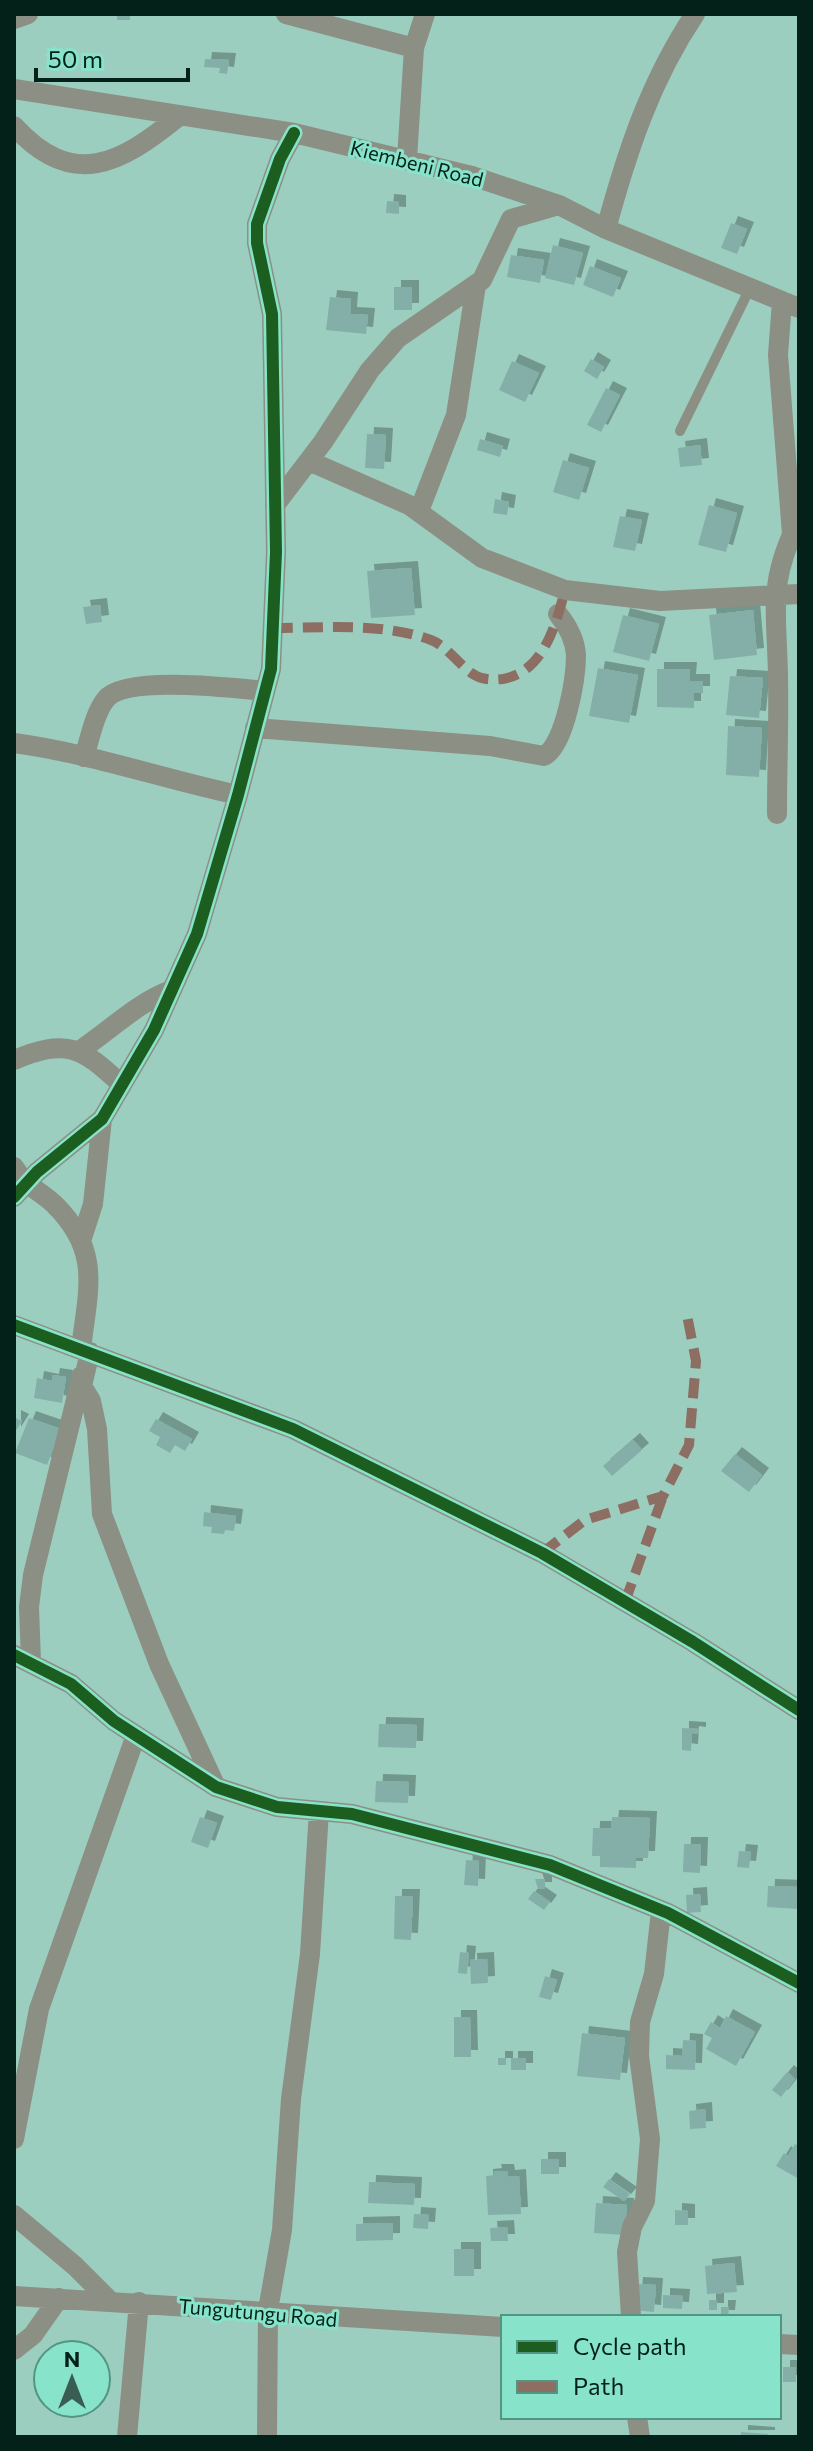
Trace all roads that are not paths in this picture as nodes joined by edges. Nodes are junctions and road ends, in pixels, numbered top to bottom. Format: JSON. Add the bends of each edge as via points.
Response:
{"nodes":[{"id":1,"x":28,"y":14,"type":"edge"},
{"id":2,"x":286,"y":14,"type":"edge"},
{"id":3,"x":425,"y":14,"type":"edge"},
{"id":4,"x":695,"y":14,"type":"edge"},
{"id":5,"x":314,"y":18,"type":"edge"},
{"id":6,"x":14,"y":19,"type":"edge"},
{"id":7,"x":414,"y":48,"type":"junction"},
{"id":8,"x":14,"y":89,"type":"edge"},
{"id":9,"x":178,"y":117,"type":"junction"},
{"id":10,"x":14,"y":126,"type":"edge"},
{"id":11,"x":294,"y":133,"type":"junction"},
{"id":12,"x":407,"y":159,"type":"junction"},
{"id":13,"x":559,"y":205,"type":"junction"},
{"id":14,"x":606,"y":229,"type":"junction"},
{"id":15,"x":476,"y":285,"type":"junction"},
{"id":16,"x":750,"y":288,"type":"junction"},
{"id":17,"x":790,"y":304,"type":"edge"},
{"id":18,"x":680,"y":431,"type":"dead end"},
{"id":19,"x":309,"y":461,"type":"junction"},
{"id":20,"x":275,"y":505,"type":"junction"},
{"id":21,"x":419,"y":511,"type":"junction"},
{"id":22,"x":795,"y":527,"type":"edge"},
{"id":23,"x":774,"y":593,"type":"junction"},
{"id":24,"x":799,"y":594,"type":"edge"},
{"id":25,"x":558,"y":614,"type":"dead end"},
{"id":26,"x":265,"y":691,"type":"junction"},
{"id":27,"x":255,"y":728,"type":"junction"},
{"id":28,"x":14,"y":743,"type":"edge"},
{"id":29,"x":84,"y":757,"type":"junction"},
{"id":30,"x":238,"y":795,"type":"junction"},
{"id":31,"x":777,"y":814,"type":"dead end"},
{"id":32,"x":171,"y":990,"type":"junction"},
{"id":33,"x":79,"y":1051,"type":"junction"},
{"id":34,"x":14,"y":1060,"type":"edge"},
{"id":35,"x":121,"y":1084,"type":"junction"},
{"id":36,"x":102,"y":1119,"type":"junction"},
{"id":37,"x":18,"y":1183,"type":"edge"},
{"id":38,"x":82,"y":1238,"type":"junction"},
{"id":39,"x":14,"y":1325,"type":"edge"},
{"id":40,"x":86,"y":1351,"type":"junction"},
{"id":41,"x":82,"y":1375,"type":"junction"},
{"id":42,"x":23,"y":1659,"type":"edge"},
{"id":43,"x":799,"y":1710,"type":"edge"},
{"id":44,"x":136,"y":1735,"type":"junction"},
{"id":45,"x":216,"y":1787,"type":"junction"},
{"id":46,"x":319,"y":1811,"type":"junction"},
{"id":47,"x":661,"y":1911,"type":"junction"},
{"id":48,"x":799,"y":1983,"type":"edge"},
{"id":49,"x":14,"y":2139,"type":"edge"},
{"id":50,"x":14,"y":2215,"type":"edge"},
{"id":51,"x":14,"y":2296,"type":"edge"},
{"id":52,"x":59,"y":2298,"type":"junction"},
{"id":53,"x":110,"y":2301,"type":"junction"},
{"id":54,"x":139,"y":2302,"type":"junction"},
{"id":55,"x":268,"y":2310,"type":"junction"},
{"id":56,"x":631,"y":2315,"type":"edge"},
{"id":57,"x":501,"y":2327,"type":"edge"},
{"id":58,"x":14,"y":2350,"type":"edge"},
{"id":59,"x":127,"y":2437,"type":"edge"},
{"id":60,"x":267,"y":2437,"type":"edge"}],
"edges":[{"from":1,"to":6,"type":"street"},
{"from":2,"to":5,"type":"street"},
{"from":3,"to":7,"type":"street"},
{"from":4,"to":14,"type":"street","via":[[649,96]]},
{"from":5,"to":7,"type":"street"},
{"from":7,"to":12,"type":"street"},
{"from":8,"to":9,"type":"street","name":"Kiembeni Road"},
{"from":9,"to":10,"type":"street","via":[[120,158],[89,167],[38,147]]},
{"from":9,"to":11,"type":"street","name":"Kiembeni Road"},
{"from":11,"to":12,"type":"street","name":"Kiembeni Road"},
{"from":11,"to":20,"type":"street","via":[[257,224],[272,314]]},
{"from":12,"to":13,"type":"street","name":"Kiembeni Road"},
{"from":13,"to":14,"type":"street","name":"Kiembeni Road"},
{"from":13,"to":15,"type":"street","via":[[511,219]]},
{"from":14,"to":16,"type":"street","name":"Kiembeni Road"},
{"from":15,"to":19,"type":"street","via":[[398,338]]},
{"from":15,"to":21,"type":"street","via":[[456,415]]},
{"from":16,"to":17,"type":"street","name":"Kiembeni Road"},
{"from":16,"to":18,"type":"lane"},
{"from":17,"to":22,"type":"street","via":[[778,355]]},
{"from":19,"to":20,"type":"street"},
{"from":19,"to":21,"type":"street"},
{"from":20,"to":26,"type":"street","via":[[271,669]]},
{"from":21,"to":23,"type":"street","via":[[482,558],[565,590],[660,601]]},
{"from":22,"to":23,"type":"street","via":[[781,556]]},
{"from":23,"to":24,"type":"street"},
{"from":23,"to":31,"type":"street"},
{"from":25,"to":27,"type":"street","via":[[576,653],[559,739],[544,756],[476,744]]},
{"from":26,"to":27,"type":"street"},
{"from":26,"to":29,"type":"street","via":[[146,686],[120,690],[106,699]]},
{"from":27,"to":30,"type":"street"},
{"from":28,"to":29,"type":"street"},
{"from":29,"to":30,"type":"street"},
{"from":30,"to":32,"type":"street","via":[[197,934]]},
{"from":32,"to":33,"type":"street","via":[[136,1006]]},
{"from":32,"to":35,"type":"street"},
{"from":33,"to":34,"type":"street","via":[[52,1046]]},
{"from":33,"to":35,"type":"street"},
{"from":35,"to":36,"type":"street"},
{"from":36,"to":37,"type":"street"},
{"from":36,"to":38,"type":"street","via":[[93,1204]]},
{"from":37,"to":38,"type":"street","via":[[50,1201]]},
{"from":38,"to":40,"type":"street","via":[[89,1259]]},
{"from":39,"to":40,"type":"street"},
{"from":40,"to":41,"type":"street"},
{"from":40,"to":43,"type":"street","via":[[293,1429],[542,1553]]},
{"from":41,"to":42,"type":"street","via":[[33,1575]]},
{"from":41,"to":45,"type":"street","via":[[97,1429],[102,1514],[159,1664]]},
{"from":42,"to":44,"type":"street","via":[[71,1684]]},
{"from":44,"to":45,"type":"street"},
{"from":44,"to":49,"type":"street","via":[[39,2009]]},
{"from":45,"to":46,"type":"street","via":[[277,1807]]},
{"from":46,"to":47,"type":"street","via":[[439,1834],[550,1865]]},
{"from":46,"to":55,"type":"street","via":[[282,2230]]},
{"from":47,"to":48,"type":"street"},
{"from":47,"to":56,"type":"street","via":[[654,1974],[640,2022],[650,2139],[645,2201],[627,2252]]},
{"from":50,"to":53,"type":"street"},
{"from":51,"to":52,"type":"street","name":"Tungutungu Road"},
{"from":52,"to":53,"type":"street","name":"Tungutungu Road"},
{"from":52,"to":58,"type":"street","via":[[33,2335]]},
{"from":53,"to":54,"type":"street","name":"Tungutungu Road"},
{"from":54,"to":55,"type":"street","name":"Tungutungu Road"},
{"from":54,"to":59,"type":"street"},
{"from":55,"to":57,"type":"street","name":"Tungutungu Road"},
{"from":55,"to":60,"type":"street"}]}
